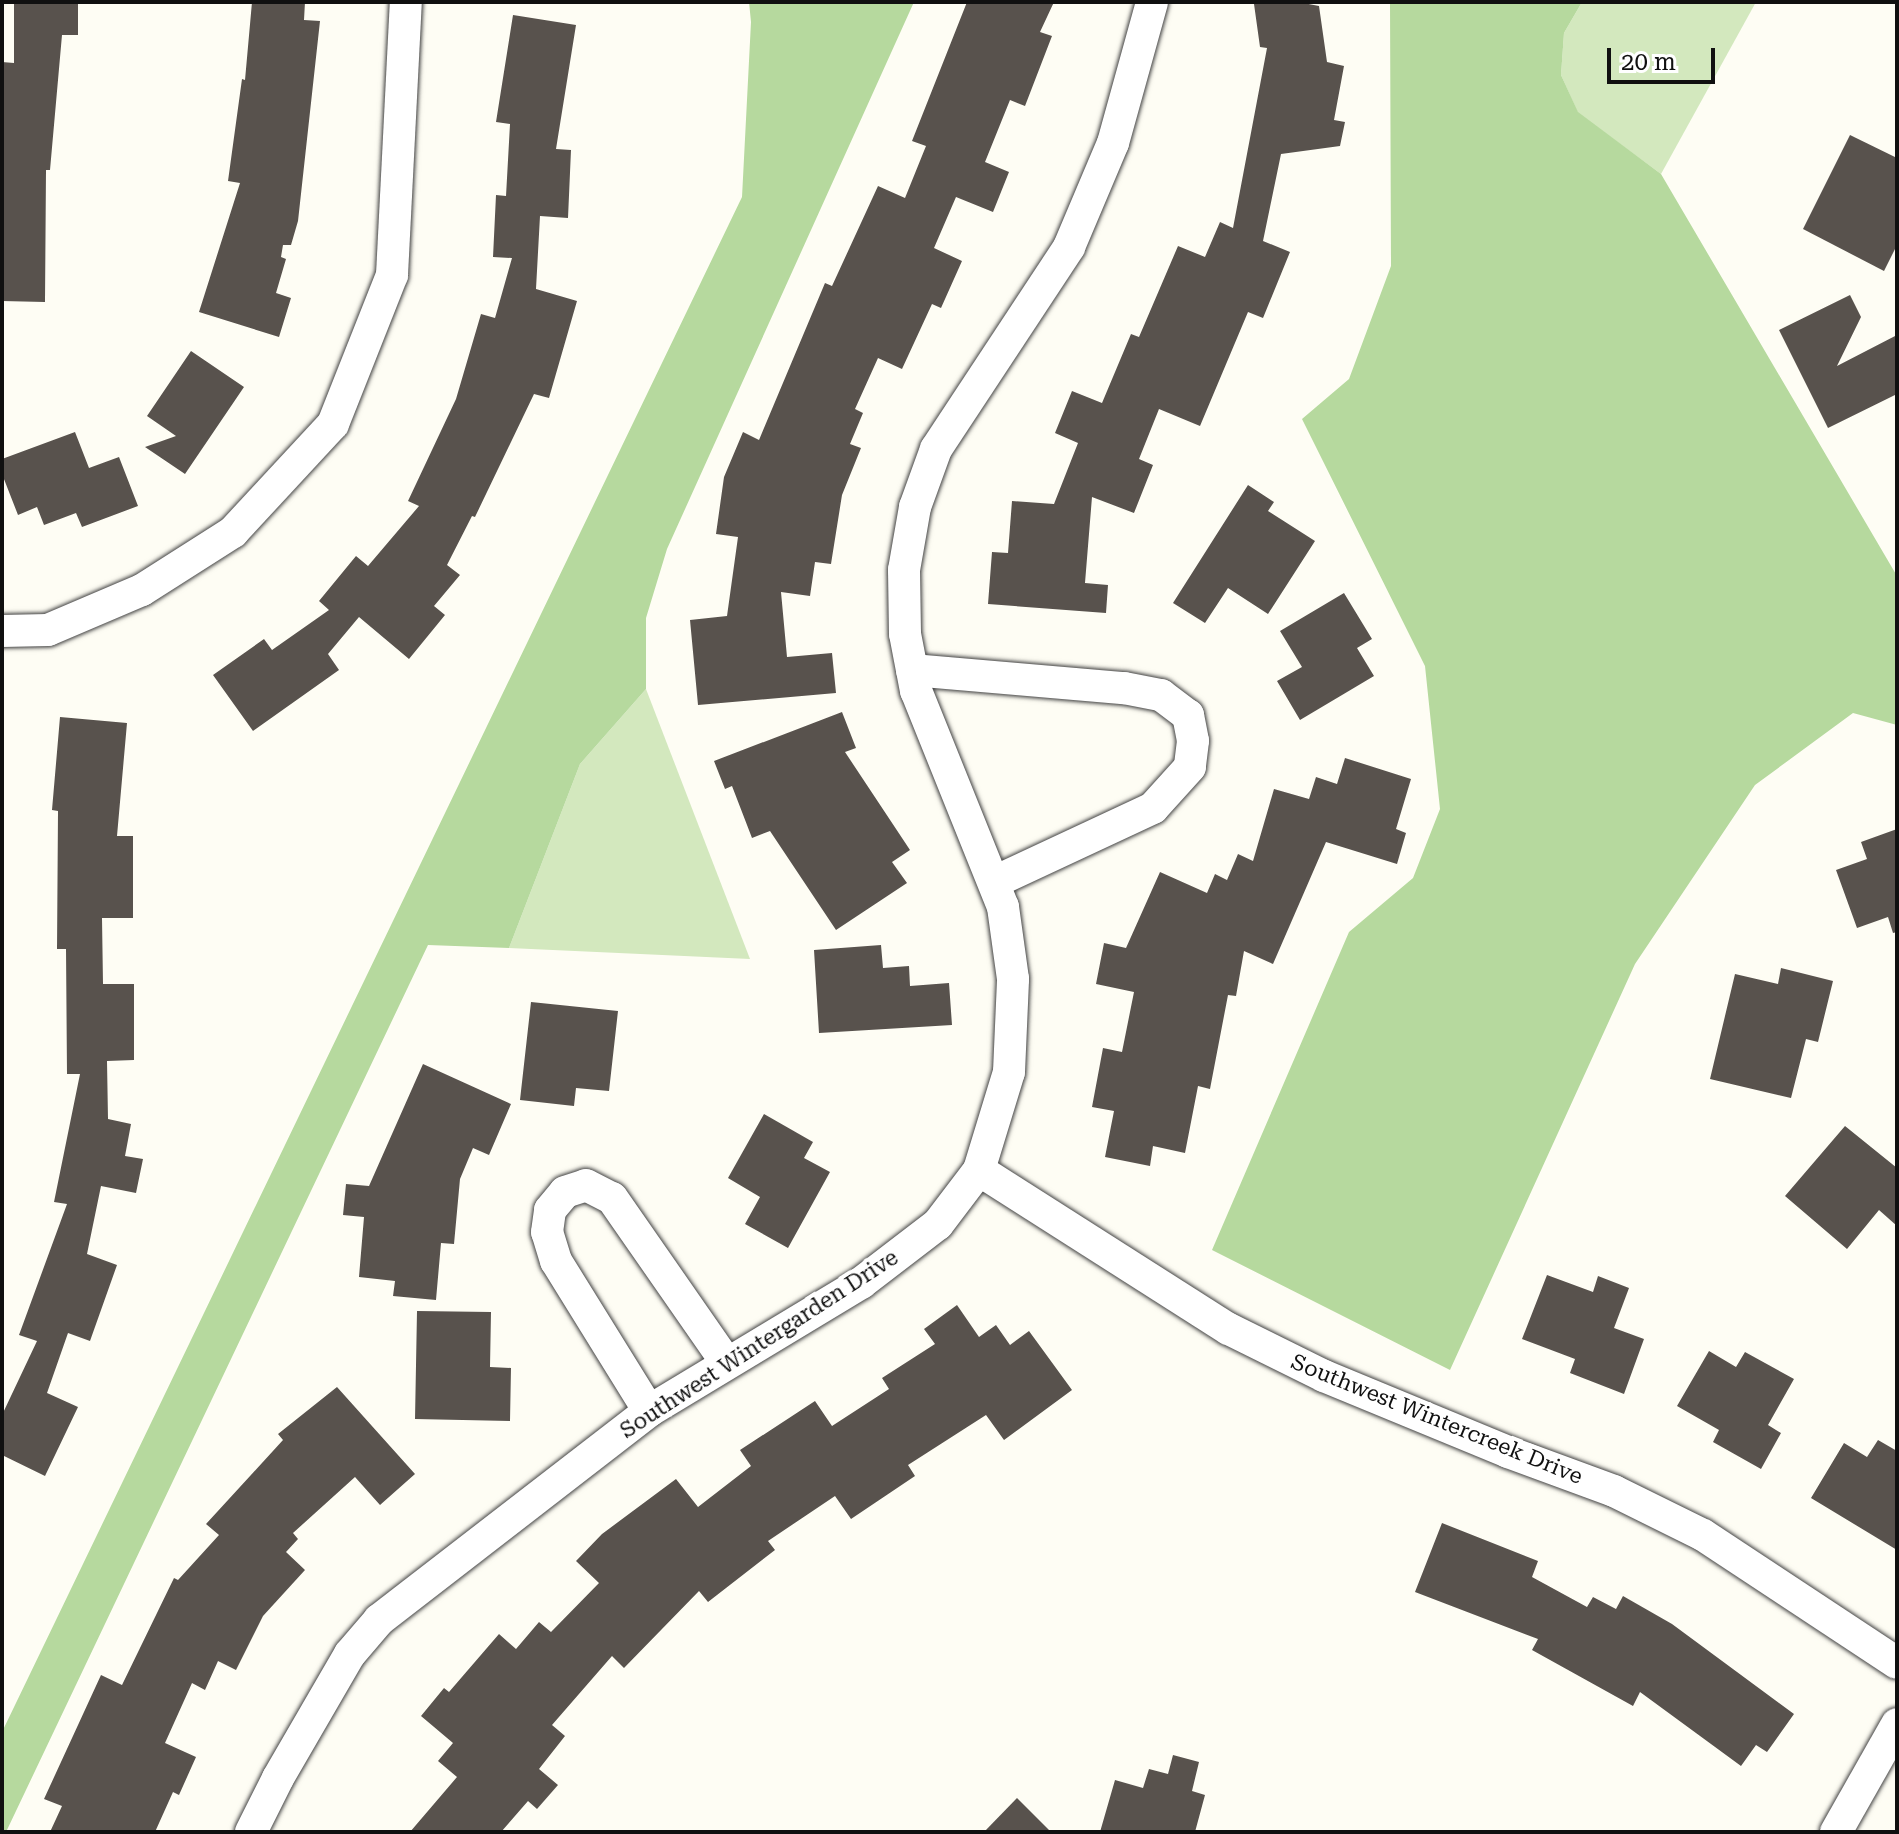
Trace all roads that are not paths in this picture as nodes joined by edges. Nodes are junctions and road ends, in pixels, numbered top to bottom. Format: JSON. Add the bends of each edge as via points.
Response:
{"nodes":[{"id":1,"x":406,"y":2,"type":"edge"},
{"id":2,"x":1152,"y":2,"type":"edge"},
{"id":3,"x":2,"y":631,"type":"edge"},
{"id":4,"x":912,"y":670,"type":"junction"},
{"id":5,"x":994,"y":882,"type":"junction"},
{"id":6,"x":979,"y":1170,"type":"junction"},
{"id":7,"x":726,"y":1362,"type":"junction"},
{"id":8,"x":649,"y":1411,"type":"junction"},
{"id":9,"x":1897,"y":1663,"type":"edge"},
{"id":10,"x":1897,"y":1724,"type":"edge"},
{"id":11,"x":251,"y":1832,"type":"edge"},
{"id":12,"x":1836,"y":1832,"type":"edge"}],
"edges":[{"from":1,"to":3,"type":"street","via":[[392,275],[333,424],[233,532],[142,590],[48,630]]},
{"from":2,"to":4,"type":"street","name":"Southwest Wintergarden Drive","via":[[1113,143],[1069,247],[936,449],[915,507],[904,570],[905,634]]},
{"from":4,"to":5,"type":"street","name":"Southwest Wintergarden Drive","via":[[942,762]]},
{"from":4,"to":5,"type":"street","via":[[1124,688],[1161,695],[1188,715],[1190,767],[1153,808]]},
{"from":5,"to":6,"type":"street","name":"Southwest Wintergarden Drive","via":[[1003,907],[1013,979],[1009,1072]]},
{"from":6,"to":7,"type":"street","name":"Southwest Wintergarden Drive","via":[[938,1224],[861,1283]]},
{"from":6,"to":9,"type":"street","name":"Southwest Wintercreek Drive","via":[[1229,1329],[1324,1376],[1614,1491],[1703,1535]]},
{"from":7,"to":8,"type":"street","name":"Southwest Wintergarden Drive"},
{"from":7,"to":8,"type":"street","via":[[612,1198],[586,1185],[565,1192],[550,1210],[547,1232],[556,1261]]},
{"from":8,"to":11,"type":"street","name":"Southwest Wintergarden Drive","via":[[379,1620],[350,1654]]},
{"from":10,"to":12,"type":"street"}]}
